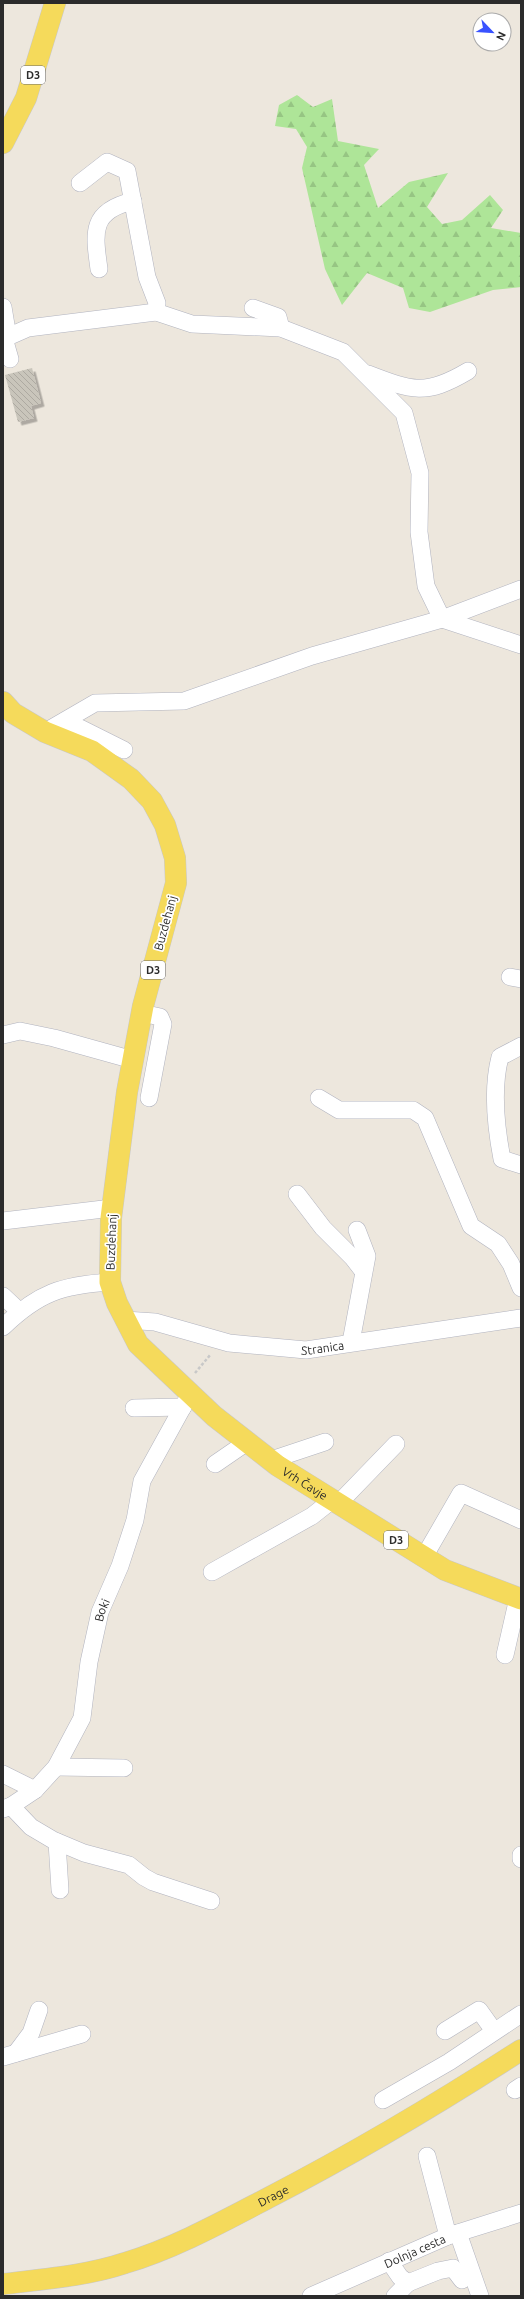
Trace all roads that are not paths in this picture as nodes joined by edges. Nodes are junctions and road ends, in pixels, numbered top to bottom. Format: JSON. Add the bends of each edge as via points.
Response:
{"nodes":[{"id":1,"x":55,"y":3,"type":"edge"},
{"id":2,"x":3,"y":143,"type":"edge"},
{"id":3,"x":80,"y":183,"type":"dead end"},
{"id":4,"x":133,"y":201,"type":"junction"},
{"id":5,"x":99,"y":269,"type":"dead end"},
{"id":6,"x":3,"y":307,"type":"edge"},
{"id":7,"x":253,"y":308,"type":"dead end"},
{"id":8,"x":156,"y":312,"type":"junction"},
{"id":9,"x":281,"y":328,"type":"junction"},
{"id":10,"x":5,"y":338,"type":"edge"},
{"id":11,"x":10,"y":359,"type":"dead end"},
{"id":12,"x":361,"y":370,"type":"junction"},
{"id":13,"x":468,"y":371,"type":"dead end"},
{"id":14,"x":521,"y":589,"type":"edge"},
{"id":15,"x":442,"y":619,"type":"junction"},
{"id":16,"x":521,"y":645,"type":"edge"},
{"id":17,"x":3,"y":702,"type":"edge"},
{"id":18,"x":45,"y":732,"type":"junction"},
{"id":19,"x":65,"y":740,"type":"junction"},
{"id":20,"x":124,"y":750,"type":"dead end"},
{"id":21,"x":142,"y":1012,"type":"junction"},
{"id":22,"x":3,"y":1035,"type":"edge"},
{"id":23,"x":521,"y":1046,"type":"edge"},
{"id":24,"x":133,"y":1060,"type":"junction"},
{"id":25,"x":149,"y":1098,"type":"dead end"},
{"id":26,"x":319,"y":1098,"type":"dead end"},
{"id":27,"x":521,"y":1164,"type":"edge"},
{"id":28,"x":297,"y":1194,"type":"dead end"},
{"id":29,"x":112,"y":1208,"type":"junction"},
{"id":30,"x":3,"y":1221,"type":"edge"},
{"id":31,"x":357,"y":1230,"type":"dead end"},
{"id":32,"x":363,"y":1271,"type":"junction"},
{"id":33,"x":110,"y":1282,"type":"junction"},
{"id":34,"x":521,"y":1288,"type":"edge"},
{"id":35,"x":3,"y":1296,"type":"edge"},
{"id":36,"x":19,"y":1311,"type":"junction"},
{"id":37,"x":521,"y":1318,"type":"edge"},
{"id":38,"x":125,"y":1320,"type":"junction"},
{"id":39,"x":3,"y":1327,"type":"edge"},
{"id":40,"x":351,"y":1342,"type":"junction"},
{"id":41,"x":187,"y":1400,"type":"junction"},
{"id":42,"x":134,"y":1408,"type":"dead end"},
{"id":43,"x":247,"y":1442,"type":"junction"},
{"id":44,"x":325,"y":1442,"type":"dead end"},
{"id":45,"x":396,"y":1444,"type":"dead end"},
{"id":46,"x":271,"y":1460,"type":"junction"},
{"id":47,"x":215,"y":1464,"type":"dead end"},
{"id":48,"x":335,"y":1502,"type":"junction"},
{"id":49,"x":521,"y":1520,"type":"edge"},
{"id":50,"x":424,"y":1558,"type":"junction"},
{"id":51,"x":212,"y":1572,"type":"dead end"},
{"id":52,"x":519,"y":1598,"type":"edge"},
{"id":53,"x":505,"y":1655,"type":"dead end"},
{"id":54,"x":56,"y":1767,"type":"junction"},
{"id":55,"x":124,"y":1768,"type":"dead end"},
{"id":56,"x":3,"y":1774,"type":"edge"},
{"id":57,"x":35,"y":1790,"type":"junction"},
{"id":58,"x":7,"y":1808,"type":"edge"},
{"id":59,"x":57,"y":1842,"type":"junction"},
{"id":60,"x":521,"y":1855,"type":"edge"},
{"id":61,"x":521,"y":1859,"type":"edge"},
{"id":62,"x":60,"y":1890,"type":"dead end"},
{"id":63,"x":211,"y":1901,"type":"dead end"},
{"id":64,"x":39,"y":2010,"type":"dead end"},
{"id":65,"x":521,"y":2014,"type":"edge"},
{"id":66,"x":445,"y":2031,"type":"dead end"},
{"id":67,"x":494,"y":2031,"type":"junction"},
{"id":68,"x":82,"y":2034,"type":"dead end"},
{"id":69,"x":521,"y":2050,"type":"edge"},
{"id":70,"x":9,"y":2055,"type":"edge"},
{"id":71,"x":383,"y":2100,"type":"dead end"},
{"id":72,"x":427,"y":2156,"type":"dead end"},
{"id":73,"x":521,"y":2213,"type":"edge"},
{"id":74,"x":453,"y":2234,"type":"junction"},
{"id":75,"x":389,"y":2261,"type":"junction"},
{"id":76,"x":462,"y":2280,"type":"dead end"},
{"id":77,"x":408,"y":2283,"type":"junction"},
{"id":78,"x":3,"y":2284,"type":"edge"},
{"id":79,"x":311,"y":2296,"type":"edge"},
{"id":80,"x":395,"y":2296,"type":"edge"},
{"id":81,"x":480,"y":2296,"type":"edge"}],
"edges":[{"from":1,"to":2,"type":"main road","number":"D3","via":[[26,98]]},
{"from":3,"to":4,"type":"street","via":[[107,162],[128,172]]},
{"from":4,"to":5,"type":"street","via":[[115,207],[102,216],[96,226]]},
{"from":4,"to":8,"type":"street"},
{"from":6,"to":10,"type":"street"},
{"from":7,"to":9,"type":"street","via":[[278,317]]},
{"from":8,"to":9,"type":"street","via":[[192,324]]},
{"from":8,"to":10,"type":"street","via":[[28,328]]},
{"from":9,"to":12,"type":"street","via":[[343,352]]},
{"from":10,"to":11,"type":"street"},
{"from":12,"to":13,"type":"street","via":[[404,388],[445,384]]},
{"from":12,"to":15,"type":"street","via":[[404,413],[420,473],[418,532],[426,586]]},
{"from":14,"to":15,"type":"street"},
{"from":15,"to":16,"type":"street"},
{"from":15,"to":18,"type":"street","via":[[312,656],[184,701],[96,703]]},
{"from":17,"to":18,"type":"main road","name":"Buzdehanj","number":"D3","via":[[13,713]]},
{"from":18,"to":19,"type":"main road","name":"Buzdehanj","number":"D3"},
{"from":19,"to":20,"type":"street","via":[[80,728]]},
{"from":19,"to":21,"type":"main road","name":"Buzdehanj","number":"D3","via":[[92,751],[131,779],[152,802],[165,825],[174,858],[176,883]]},
{"from":21,"to":24,"type":"main road","name":"Buzdehanj","number":"D3"},
{"from":21,"to":25,"type":"street","via":[[160,1017],[163,1024]]},
{"from":22,"to":24,"type":"street","via":[[20,1031]]},
{"from":23,"to":27,"type":"street","via":[[500,1057],[496,1078],[498,1139],[502,1159]]},
{"from":24,"to":29,"type":"main road","name":"Buzdehanj","number":"D3"},
{"from":26,"to":34,"type":"street","via":[[339,1110],[413,1110],[425,1118],[471,1226],[498,1244],[511,1264]]},
{"from":28,"to":32,"type":"street","via":[[322,1228]]},
{"from":29,"to":30,"type":"street"},
{"from":29,"to":33,"type":"main road","name":"Buzdehanj","number":"D3"},
{"from":31,"to":32,"type":"street","via":[[368,1256]]},
{"from":32,"to":40,"type":"street"},
{"from":33,"to":36,"type":"street","via":[[82,1284],[62,1289],[42,1296]]},
{"from":33,"to":38,"type":"main road","name":"Buzdehanj","number":"D3"},
{"from":35,"to":36,"type":"street"},
{"from":36,"to":39,"type":"street"},
{"from":37,"to":40,"type":"street","name":"Stranica"},
{"from":38,"to":40,"type":"street","name":"Stranica","via":[[155,1322],[230,1343],[306,1350]]},
{"from":38,"to":41,"type":"main road","name":"Vrh Čavje","number":"D3","via":[[138,1344]]},
{"from":41,"to":42,"type":"street"},
{"from":41,"to":43,"type":"main road","name":"Vrh Čavje","number":"D3"},
{"from":41,"to":54,"type":"street","name":"Boki","via":[[142,1481],[135,1520],[120,1566],[100,1612],[89,1662],[82,1718]]},
{"from":43,"to":46,"type":"main road","name":"Vrh Čavje","number":"D3"},
{"from":43,"to":47,"type":"street"},
{"from":44,"to":46,"type":"street"},
{"from":45,"to":48,"type":"street"},
{"from":46,"to":48,"type":"main road","name":"Vrh Čavje","number":"D3"},
{"from":48,"to":50,"type":"main road","name":"Vrh Čavje","number":"D3"},
{"from":48,"to":51,"type":"street"},
{"from":49,"to":50,"type":"street","via":[[461,1493]]},
{"from":50,"to":52,"type":"main road","name":"Vrh Čavje","number":"D3","via":[[468,1580]]},
{"from":52,"to":53,"type":"street"},
{"from":54,"to":55,"type":"street"},
{"from":54,"to":57,"type":"street","name":"Boki"},
{"from":56,"to":57,"type":"street"},
{"from":57,"to":58,"type":"street","name":"Boki"},
{"from":58,"to":59,"type":"street","via":[[31,1827]]},
{"from":59,"to":62,"type":"street"},
{"from":59,"to":63,"type":"street","via":[[94,1856],[129,1865],[153,1882]]},
{"from":60,"to":61,"type":"street"},
{"from":64,"to":70,"type":"street","via":[[31,2033]]},
{"from":65,"to":67,"type":"street"},
{"from":66,"to":67,"type":"street","via":[[479,2010]]},
{"from":67,"to":71,"type":"street","via":[[450,2062]]},
{"from":68,"to":70,"type":"street"},
{"from":69,"to":78,"type":"main road","name":"Drage","via":[[454,2093],[323,2169],[200,2234],[125,2263],[61,2278]]},
{"from":72,"to":74,"type":"street"},
{"from":73,"to":74,"type":"street","name":"Dolnja cesta"},
{"from":74,"to":75,"type":"street","name":"Dolnja cesta"},
{"from":74,"to":81,"type":"street"},
{"from":75,"to":77,"type":"street","via":[[400,2277]]},
{"from":75,"to":79,"type":"street","name":"Dolnja cesta"},
{"from":76,"to":77,"type":"street","via":[[453,2268],[438,2270]]},
{"from":77,"to":80,"type":"street"}]}
